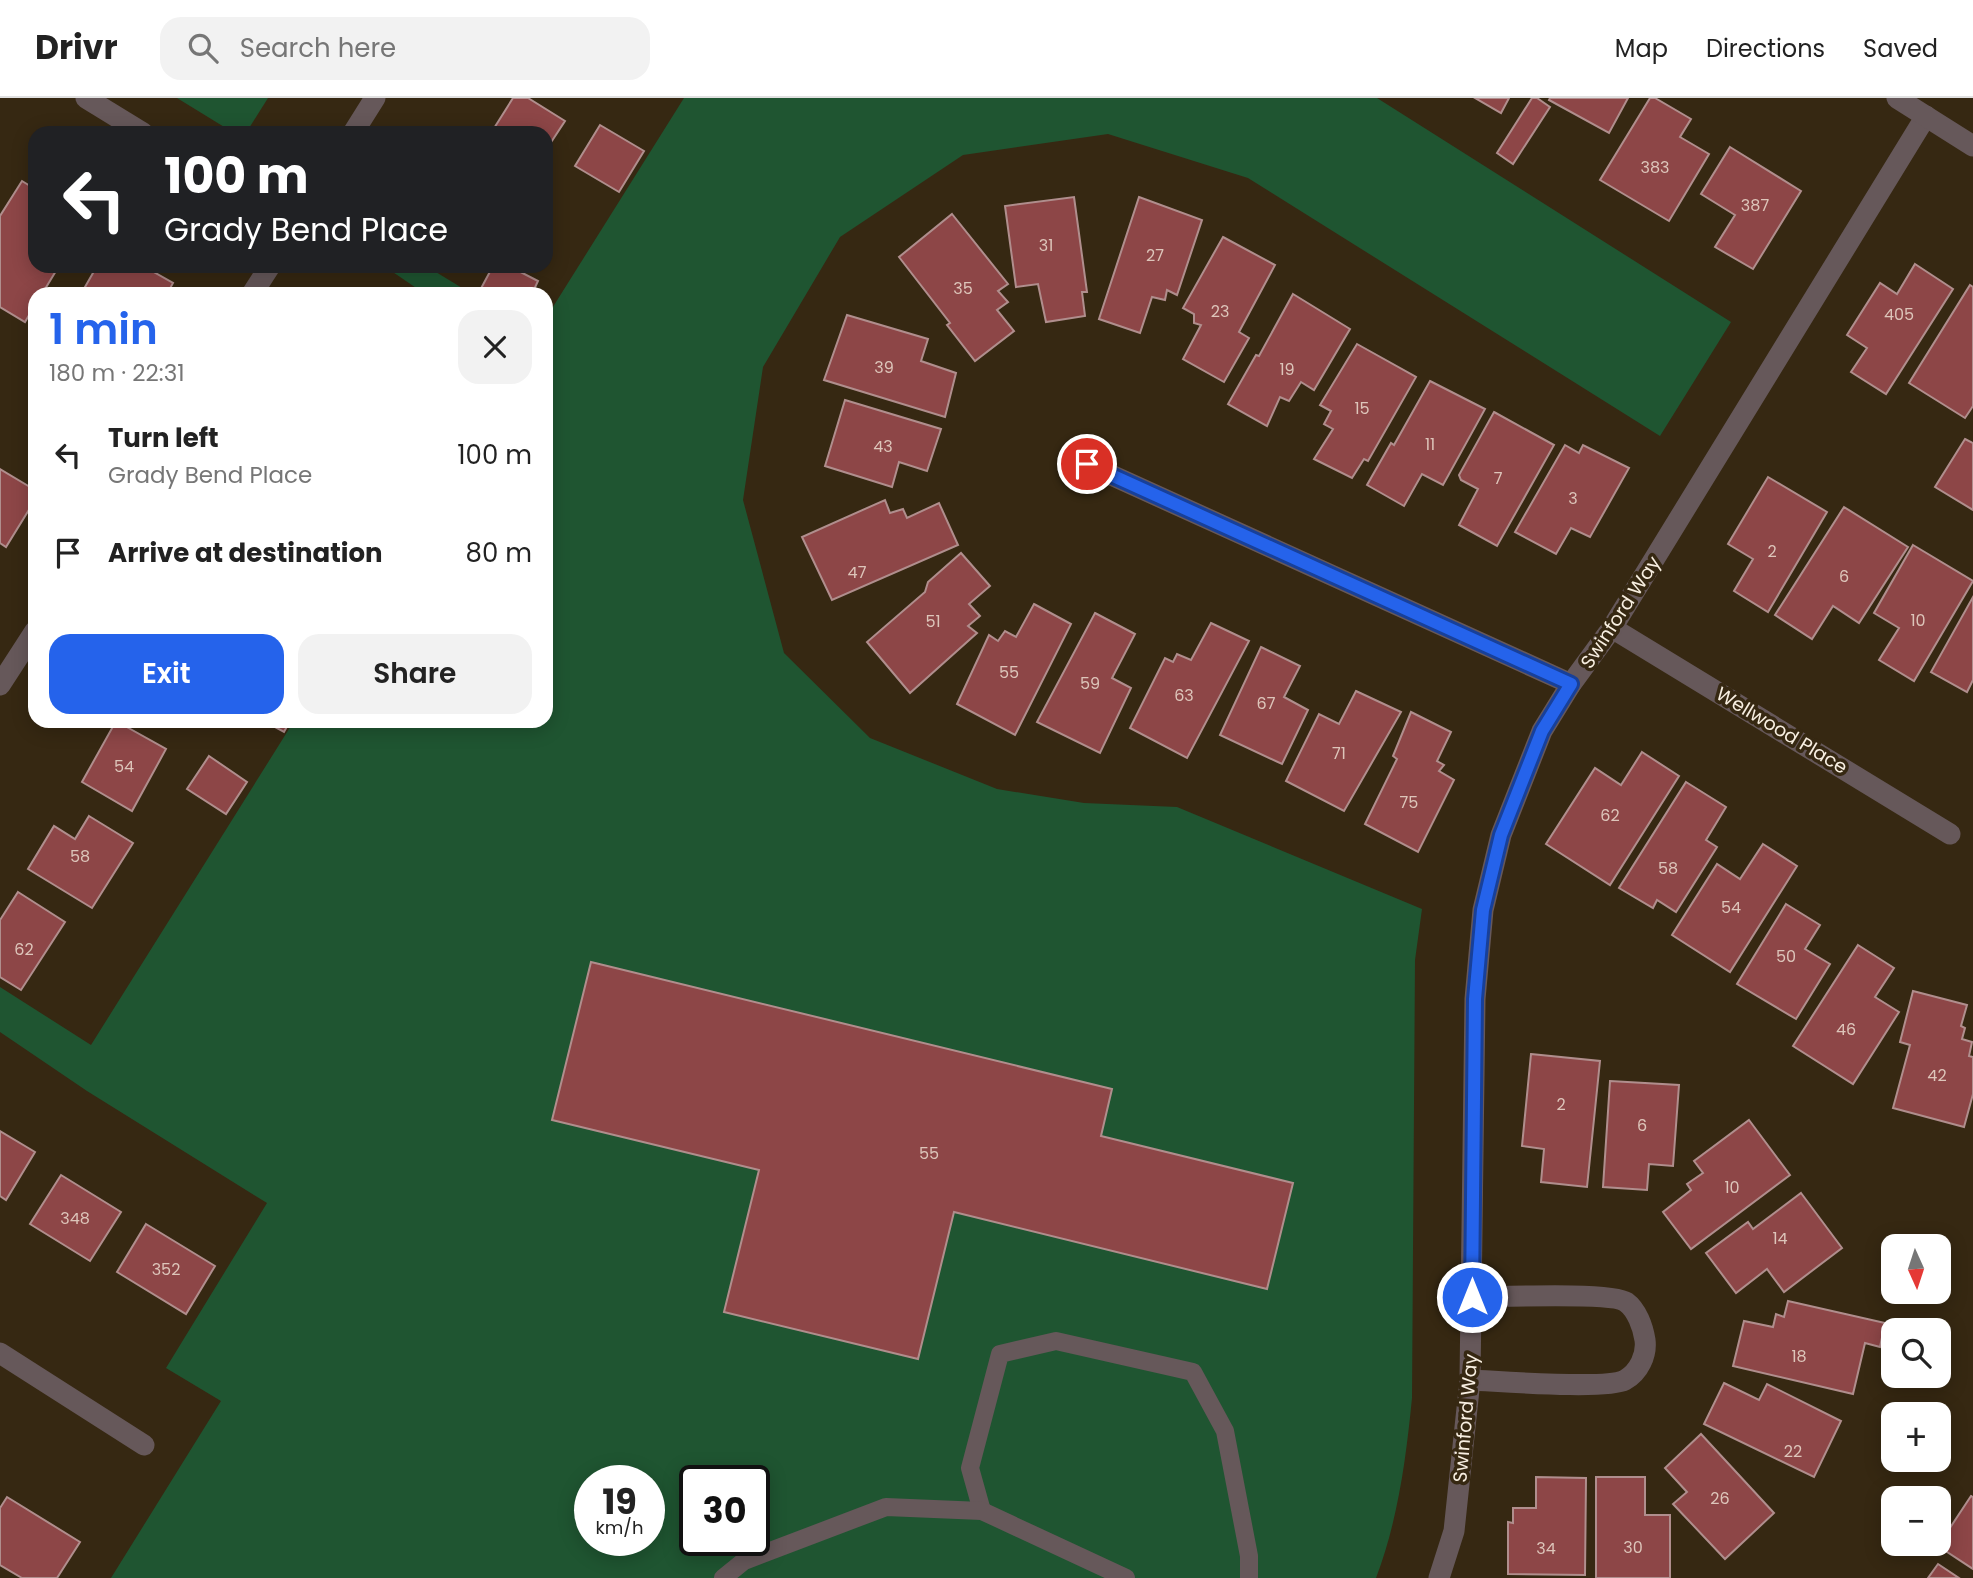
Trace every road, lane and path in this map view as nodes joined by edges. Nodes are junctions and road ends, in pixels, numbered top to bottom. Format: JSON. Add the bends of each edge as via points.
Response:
{"nodes":[{"id":1,"x":86,"y":98,"type":"edge"},
{"id":2,"x":375,"y":98,"type":"edge"},
{"id":3,"x":1897,"y":98,"type":"edge"},
{"id":4,"x":1926,"y":116,"type":"junction"},
{"id":5,"x":131,"y":126,"type":"edge"},
{"id":6,"x":357,"y":126,"type":"edge"},
{"id":7,"x":1973,"y":146,"type":"edge"},
{"id":8,"x":1087,"y":464,"type":"dead end"},
{"id":9,"x":1612,"y":628,"type":"junction"},
{"id":10,"x":28,"y":642,"type":"edge"},
{"id":11,"x":1571,"y":684,"type":"junction"},
{"id":12,"x":0,"y":685,"type":"edge"},
{"id":13,"x":1951,"y":834,"type":"dead end"},
{"id":14,"x":1472,"y":1297,"type":"junction"},
{"id":15,"x":0,"y":1353,"type":"edge"},
{"id":16,"x":1471,"y":1380,"type":"junction"},
{"id":17,"x":144,"y":1445,"type":"dead end"},
{"id":18,"x":982,"y":1511,"type":"junction"},
{"id":19,"x":723,"y":1578,"type":"edge"},
{"id":20,"x":1126,"y":1578,"type":"edge"},
{"id":21,"x":1249,"y":1578,"type":"edge"},
{"id":22,"x":1439,"y":1578,"type":"edge"}],
"edges":[{"from":1,"to":5,"type":"street"},
{"from":2,"to":6,"type":"street"},
{"from":3,"to":4,"type":"street"},
{"from":4,"to":7,"type":"street"},
{"from":4,"to":9,"type":"street","name":"Swinford Way"},
{"from":8,"to":11,"type":"street"},
{"from":9,"to":11,"type":"street","name":"Swinford Way"},
{"from":9,"to":13,"type":"street","name":"Wellwood Place"},
{"from":10,"to":12,"type":"street"},
{"from":11,"to":14,"type":"street","name":"Swinford Way","via":[[1542,731],[1506,822],[1483,910],[1475,999]]},
{"from":14,"to":16,"type":"street","name":"Swinford Way"},
{"from":14,"to":16,"type":"street","via":[[1603,1296],[1626,1301],[1639,1318],[1645,1342],[1642,1364],[1624,1380],[1600,1384]]},
{"from":15,"to":17,"type":"street"},
{"from":16,"to":22,"type":"street","name":"Swinford Way","via":[[1454,1531]]},
{"from":18,"to":19,"type":"lane","via":[[886,1507],[744,1562]]},
{"from":18,"to":20,"type":"lane"},
{"from":18,"to":21,"type":"lane","via":[[970,1468],[1000,1354],[1056,1340],[1193,1372],[1225,1431],[1249,1556]]}]}
